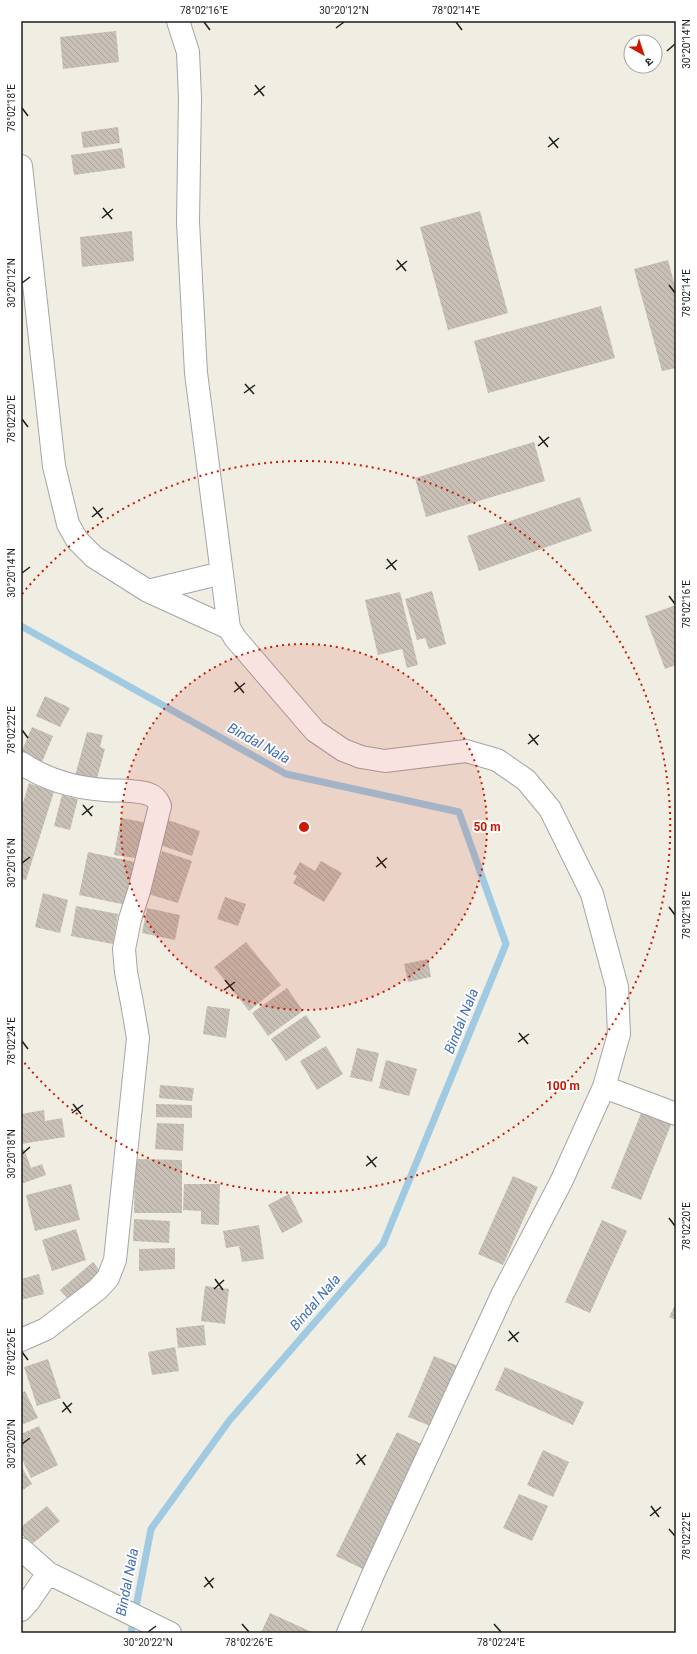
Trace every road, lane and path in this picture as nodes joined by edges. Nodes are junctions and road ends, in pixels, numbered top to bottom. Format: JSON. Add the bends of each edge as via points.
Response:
{"nodes":[{"id":1,"x":178,"y":21,"type":"edge"},
{"id":2,"x":21,"y":166,"type":"edge"},
{"id":3,"x":222,"y":573,"type":"junction"},
{"id":4,"x":148,"y":591,"type":"junction"},
{"id":5,"x":229,"y":628,"type":"junction"},
{"id":6,"x":21,"y":763,"type":"edge"},
{"id":7,"x":604,"y":1087,"type":"junction"},
{"id":8,"x":676,"y":1114,"type":"edge"},
{"id":9,"x":21,"y":1340,"type":"edge"},
{"id":10,"x":21,"y":1549,"type":"edge"},
{"id":11,"x":56,"y":1578,"type":"junction"},
{"id":12,"x":21,"y":1610,"type":"edge"},
{"id":13,"x":170,"y":1633,"type":"edge"},
{"id":14,"x":348,"y":1633,"type":"edge"}],
"edges":[{"from":1,"to":3,"type":"street","via":[[188,52],[188,222],[196,373]]},
{"from":2,"to":4,"type":"street","via":[[54,466],[68,524],[77,540],[94,557]]},
{"from":3,"to":4,"type":"street"},
{"from":3,"to":5,"type":"street"},
{"from":4,"to":5,"type":"street"},
{"from":5,"to":7,"type":"street","via":[[315,731],[343,750],[361,757],[384,761],[466,751],[491,758],[526,780],[550,809],[592,894],[617,987],[619,1034]]},
{"from":6,"to":9,"type":"street","via":[[36,773],[78,786],[143,792],[157,799],[160,806],[124,949],[138,1038],[115,1260],[108,1278],[98,1289],[46,1329]]},
{"from":7,"to":8,"type":"street"},
{"from":7,"to":14,"type":"street","via":[[561,1182],[503,1293]]},
{"from":10,"to":11,"type":"street"},
{"from":11,"to":12,"type":"street"},
{"from":11,"to":13,"type":"street"}]}
